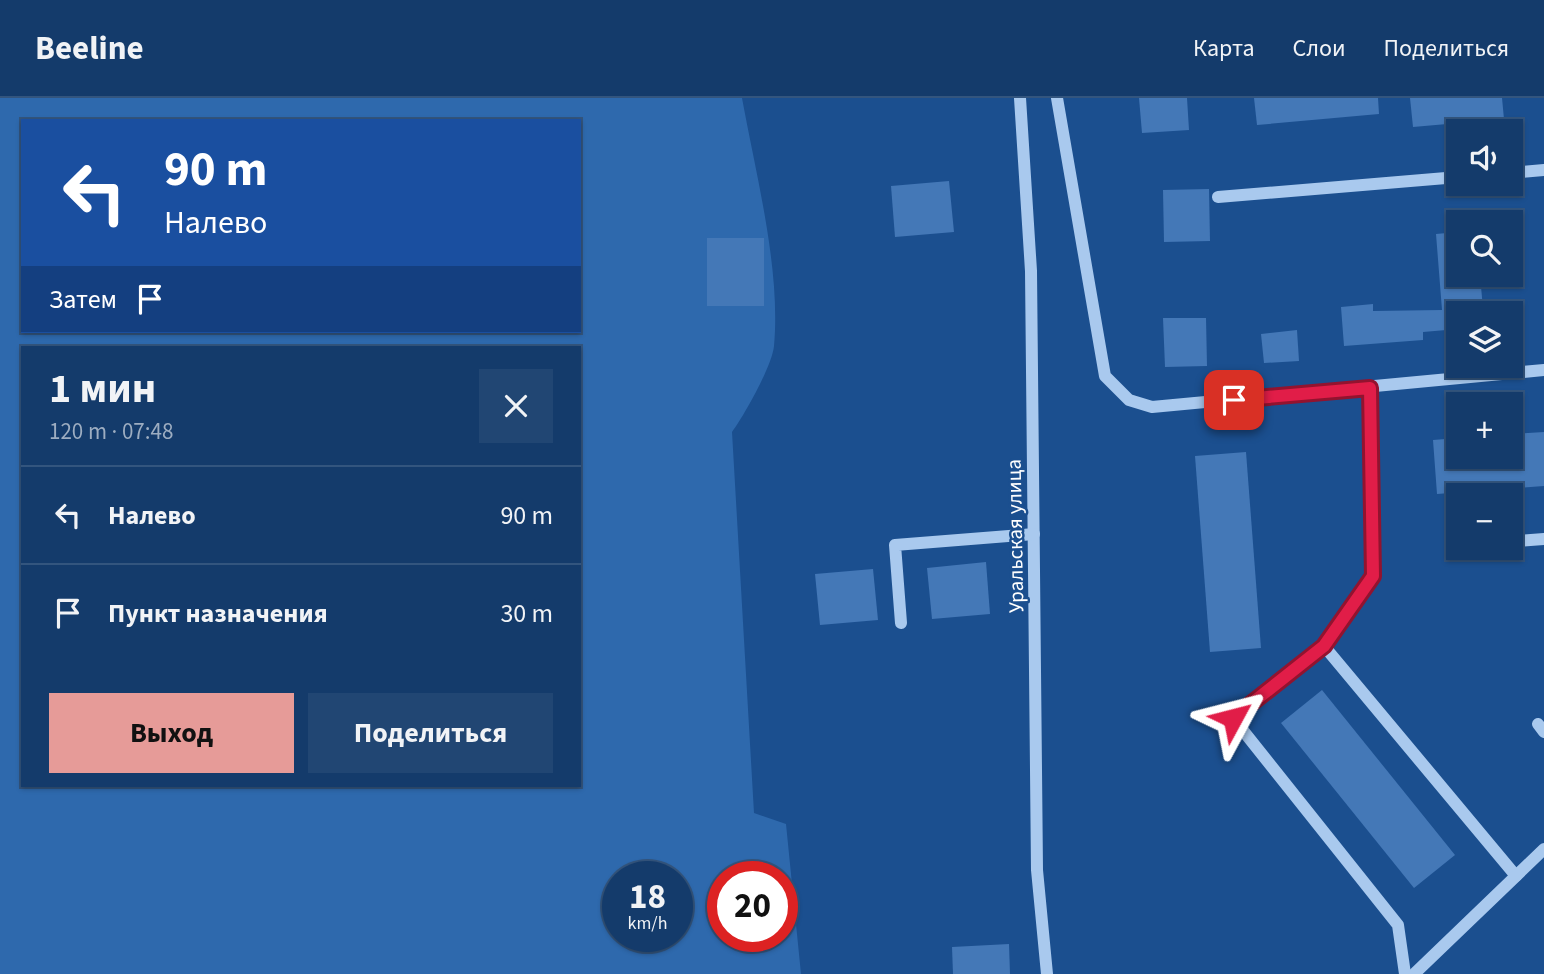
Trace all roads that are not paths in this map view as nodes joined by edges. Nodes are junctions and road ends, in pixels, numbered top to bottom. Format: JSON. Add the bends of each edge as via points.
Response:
{"nodes":[{"id":1,"x":1020,"y":98,"type":"edge"},
{"id":2,"x":1057,"y":98,"type":"edge"},
{"id":3,"x":1544,"y":170,"type":"edge"},
{"id":4,"x":1523,"y":172,"type":"edge"},
{"id":5,"x":1446,"y":178,"type":"edge"},
{"id":6,"x":1218,"y":197,"type":"dead end"},
{"id":7,"x":1544,"y":370,"type":"edge"},
{"id":8,"x":1370,"y":388,"type":"junction"},
{"id":9,"x":1034,"y":534,"type":"junction"},
{"id":10,"x":1544,"y":539,"type":"edge"},
{"id":11,"x":1523,"y":541,"type":"edge"},
{"id":12,"x":901,"y":623,"type":"dead end"},
{"id":13,"x":1324,"y":646,"type":"junction"},
{"id":14,"x":1544,"y":849,"type":"edge"},
{"id":15,"x":1516,"y":876,"type":"junction"},
{"id":16,"x":1047,"y":974,"type":"edge"},
{"id":17,"x":1405,"y":974,"type":"edge"},
{"id":18,"x":1414,"y":974,"type":"edge"}],
"edges":[{"from":1,"to":9,"type":"street","name":"Уральская улица","via":[[1031,271]]},
{"from":2,"to":8,"type":"street","via":[[1105,376],[1129,400],[1152,407]]},
{"from":3,"to":4,"type":"street"},
{"from":5,"to":6,"type":"street"},
{"from":7,"to":8,"type":"street"},
{"from":8,"to":13,"type":"street","via":[[1373,576]]},
{"from":9,"to":12,"type":"street","via":[[895,545]]},
{"from":9,"to":16,"type":"street","name":"Уральская улица","via":[[1037,870]]},
{"from":10,"to":11,"type":"street"},
{"from":13,"to":15,"type":"street"},
{"from":13,"to":17,"type":"street","via":[[1233,718],[1398,925]]},
{"from":14,"to":15,"type":"street"},
{"from":15,"to":18,"type":"street"}]}
